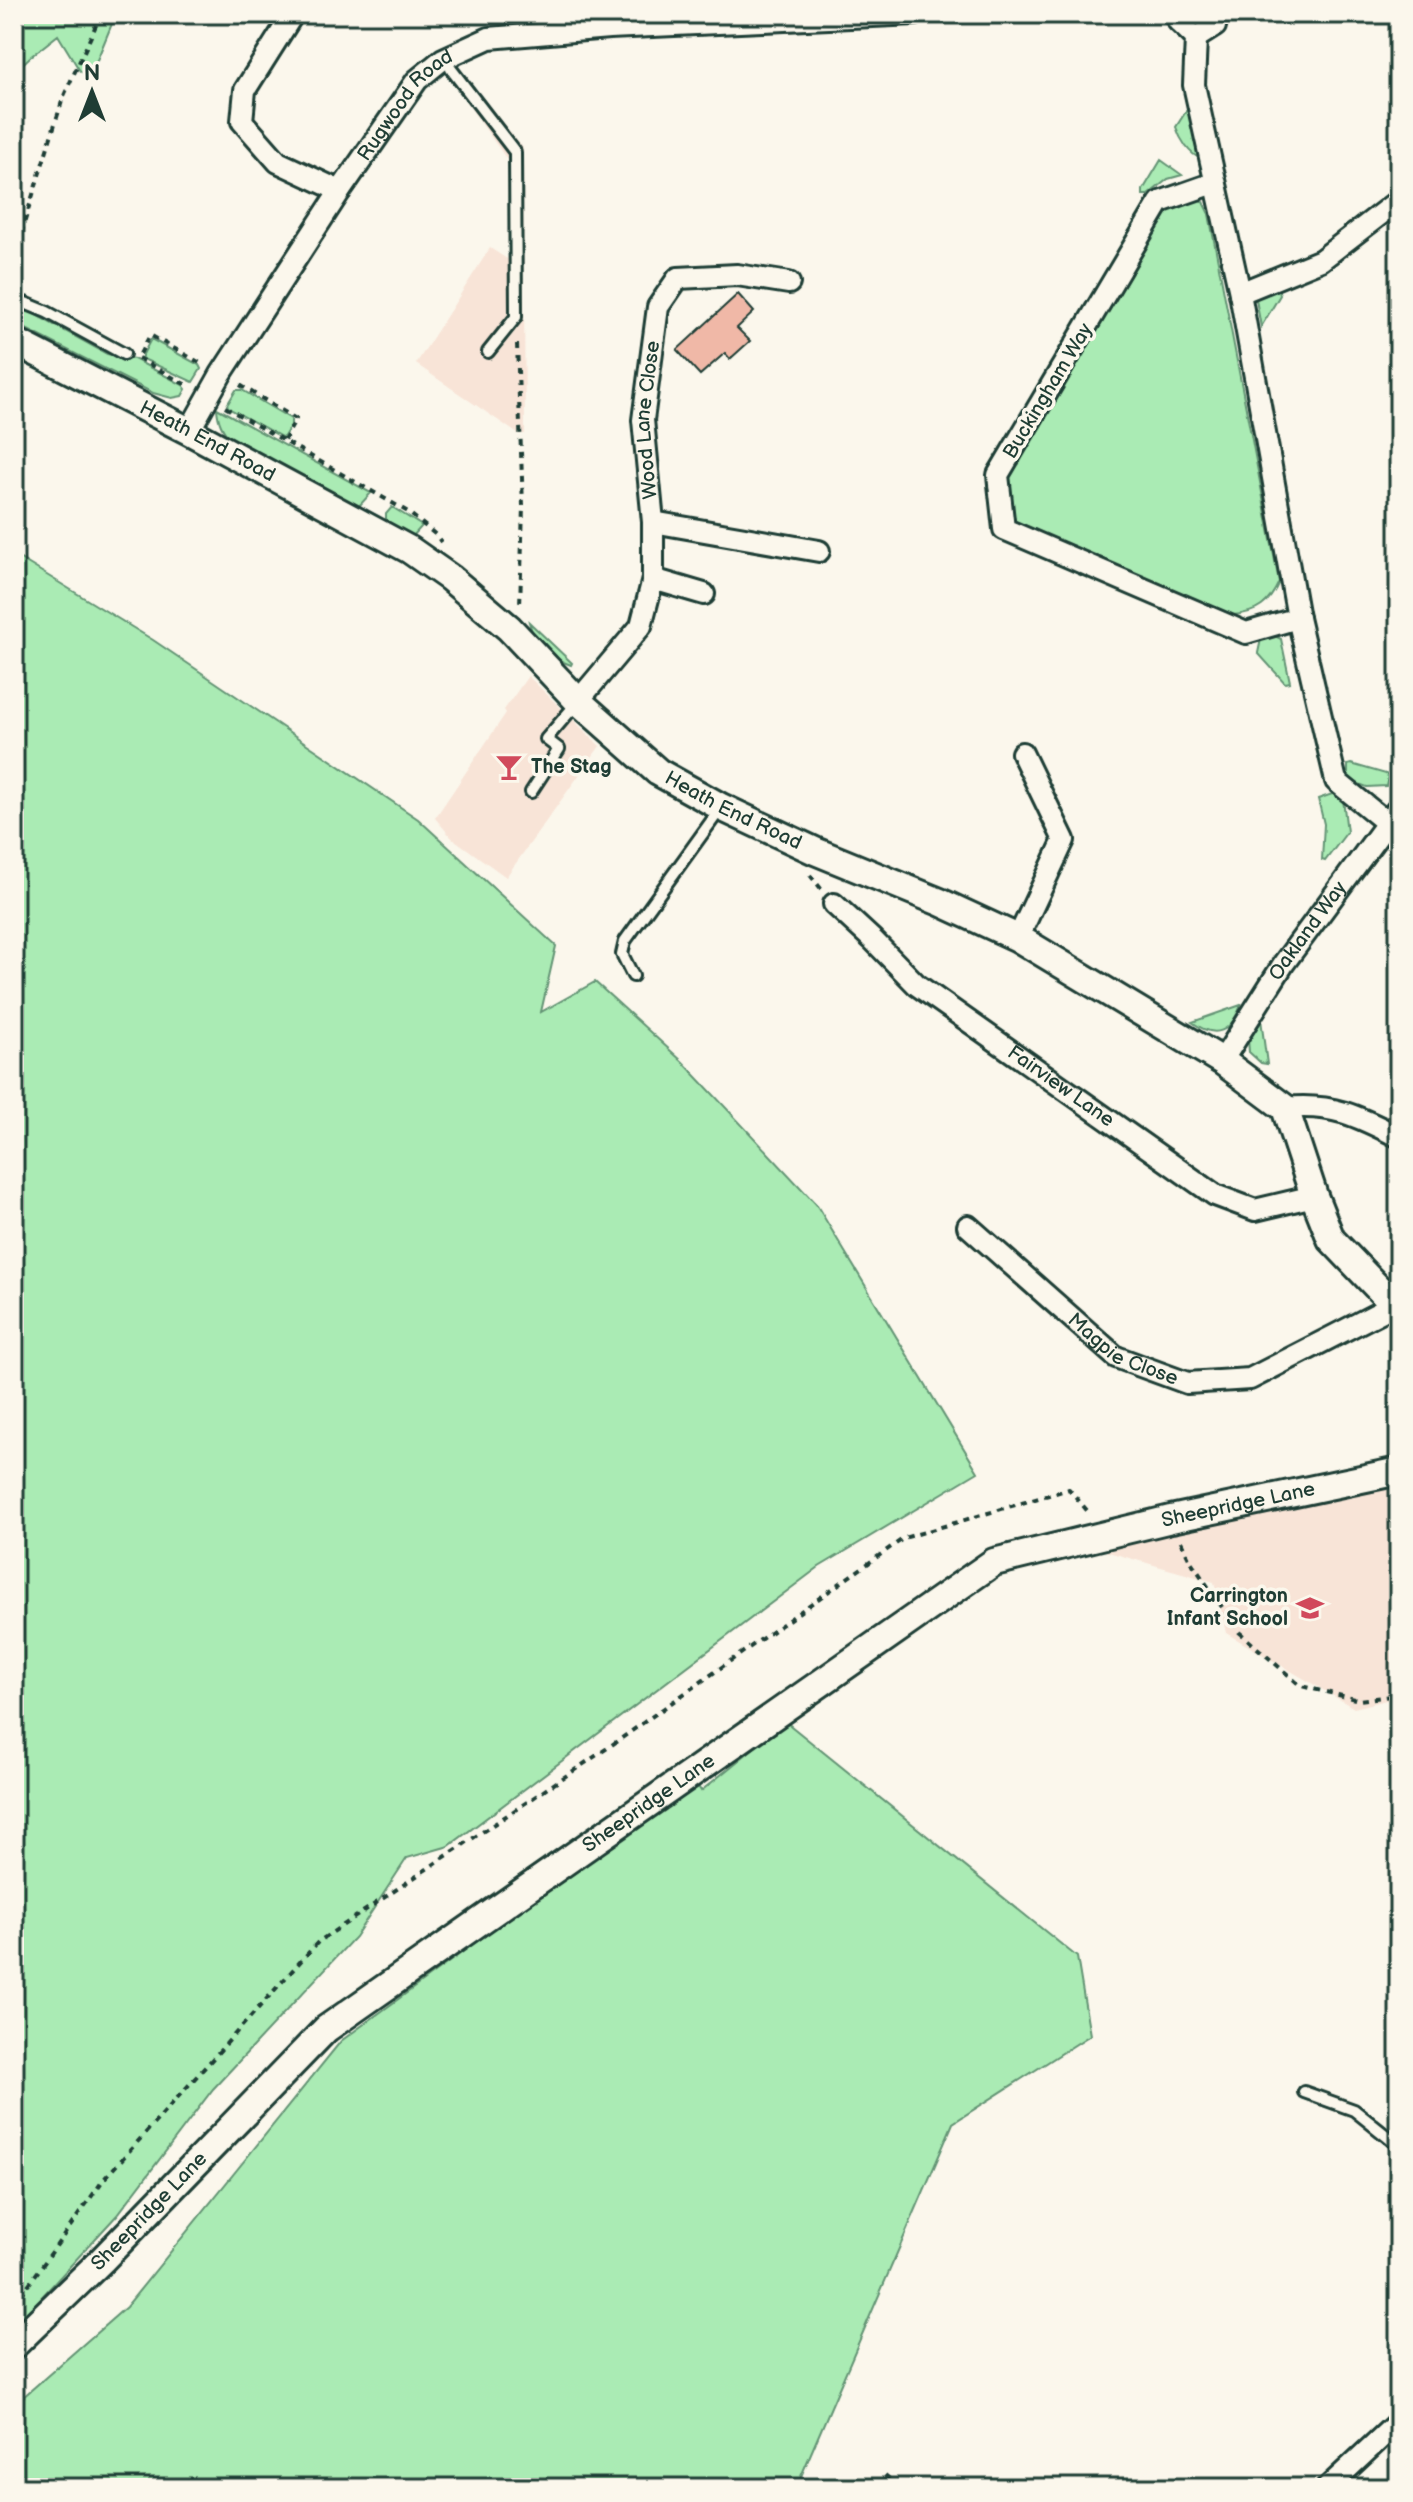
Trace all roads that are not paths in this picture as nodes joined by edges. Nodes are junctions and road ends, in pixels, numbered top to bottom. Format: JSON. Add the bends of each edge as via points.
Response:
{"nodes":[{"id":1,"x":293,"y":14,"type":"edge"},
{"id":2,"x":1179,"y":14,"type":"edge"},
{"id":3,"x":1217,"y":14,"type":"edge"},
{"id":4,"x":914,"y":15,"type":"edge"},
{"id":5,"x":609,"y":21,"type":"edge"},
{"id":6,"x":1196,"y":38,"type":"junction"},
{"id":7,"x":451,"y":69,"type":"dead end"},
{"id":8,"x":1214,"y":183,"type":"junction"},
{"id":9,"x":340,"y":191,"type":"junction"},
{"id":10,"x":1399,"y":200,"type":"edge"},
{"id":11,"x":789,"y":283,"type":"dead end"},
{"id":12,"x":1240,"y":293,"type":"junction"},
{"id":13,"x":14,"y":306,"type":"edge"},
{"id":14,"x":14,"y":341,"type":"edge"},
{"id":15,"x":488,"y":352,"type":"dead end"},
{"id":16,"x":124,"y":354,"type":"dead end"},
{"id":17,"x":189,"y":431,"type":"junction"},
{"id":18,"x":653,"y":522,"type":"junction"},
{"id":19,"x":819,"y":551,"type":"dead end"},
{"id":20,"x":653,"y":579,"type":"junction"},
{"id":21,"x":704,"y":594,"type":"dead end"},
{"id":22,"x":1298,"y":618,"type":"junction"},
{"id":23,"x":578,"y":701,"type":"junction"},
{"id":24,"x":1022,"y":753,"type":"dead end"},
{"id":25,"x":531,"y":792,"type":"dead end"},
{"id":26,"x":721,"y":807,"type":"junction"},
{"id":27,"x":1392,"y":814,"type":"edge"},
{"id":28,"x":834,"y":904,"type":"dead end"},
{"id":29,"x":1018,"y":938,"type":"junction"},
{"id":30,"x":633,"y":976,"type":"dead end"},
{"id":31,"x":1222,"y":1061,"type":"junction"},
{"id":32,"x":1285,"y":1108,"type":"junction"},
{"id":33,"x":1399,"y":1137,"type":"edge"},
{"id":34,"x":1314,"y":1196,"type":"junction"},
{"id":35,"x":968,"y":1226,"type":"dead end"},
{"id":36,"x":1396,"y":1307,"type":"edge"},
{"id":37,"x":1399,"y":1471,"type":"edge"},
{"id":38,"x":1304,"y":2092,"type":"dead end"},
{"id":39,"x":1399,"y":2146,"type":"edge"},
{"id":40,"x":14,"y":2345,"type":"edge"},
{"id":41,"x":1399,"y":2421,"type":"edge"},
{"id":42,"x":1327,"y":2488,"type":"edge"}],
"edges":[{"from":1,"to":9,"type":"street","via":[[245,90],[242,121],[278,162]]},
{"from":2,"to":6,"type":"street","via":[[1178,21]]},
{"from":3,"to":6,"type":"street","via":[[1215,26]]},
{"from":4,"to":5,"type":"street","name":"Rugwood Road"},
{"from":5,"to":9,"type":"street","name":"Rugwood Road","via":[[489,38],[443,59],[417,80]]},
{"from":6,"to":8,"type":"street","via":[[1194,85]]},
{"from":7,"to":15,"type":"lane","via":[[515,152],[516,317]]},
{"from":8,"to":12,"type":"street"},
{"from":8,"to":22,"type":"street","name":"Buckingham Way","via":[[1160,202],[998,475],[1004,529],[1246,633]]},
{"from":9,"to":17,"type":"street","name":"Rugwood Road"},
{"from":10,"to":12,"type":"street","via":[[1321,260]]},
{"from":11,"to":18,"type":"street","name":"Wood Lane Close","via":[[737,275],[678,278],[658,307],[643,420]]},
{"from":12,"to":22,"type":"street"},
{"from":13,"to":16,"type":"lane","via":[[25,303],[47,312]]},
{"from":14,"to":17,"type":"street","name":"Heath End Road"},
{"from":17,"to":23,"type":"street","name":"Heath End Road","via":[[410,550],[509,628]]},
{"from":18,"to":19,"type":"street"},
{"from":18,"to":20,"type":"street","name":"Wood Lane Close"},
{"from":20,"to":21,"type":"street"},
{"from":20,"to":23,"type":"street","name":"Wood Lane Close","via":[[641,626]]},
{"from":22,"to":27,"type":"street","via":[[1336,781]]},
{"from":23,"to":25,"type":"lane","via":[[546,739],[559,749]]},
{"from":23,"to":26,"type":"street","name":"Heath End Road","via":[[658,772]]},
{"from":24,"to":29,"type":"street","via":[[1064,840]]},
{"from":26,"to":29,"type":"street","name":"Heath End Road"},
{"from":26,"to":30,"type":"lane","via":[[625,941],[622,954]]},
{"from":27,"to":31,"type":"street","name":"Oakland Way","via":[[1284,963]]},
{"from":28,"to":34,"type":"street","name":"Fairview Lane","via":[[917,985],[1215,1195],[1255,1210]]},
{"from":29,"to":31,"type":"street","name":"Heath End Road"},
{"from":31,"to":32,"type":"street","name":"Heath End Road"},
{"from":32,"to":33,"type":"street","via":[[1314,1105],[1363,1118]]},
{"from":32,"to":34,"type":"street"},
{"from":34,"to":36,"type":"street","via":[[1331,1239]]},
{"from":35,"to":36,"type":"street","name":"Magpie Close","via":[[1116,1357],[1187,1383],[1250,1379]]},
{"from":37,"to":40,"type":"street","name":"Sheepridge Lane","via":[[994,1562],[326,2029]]},
{"from":38,"to":39,"type":"lane","via":[[1354,2110]]},
{"from":41,"to":42,"type":"street"}]}
